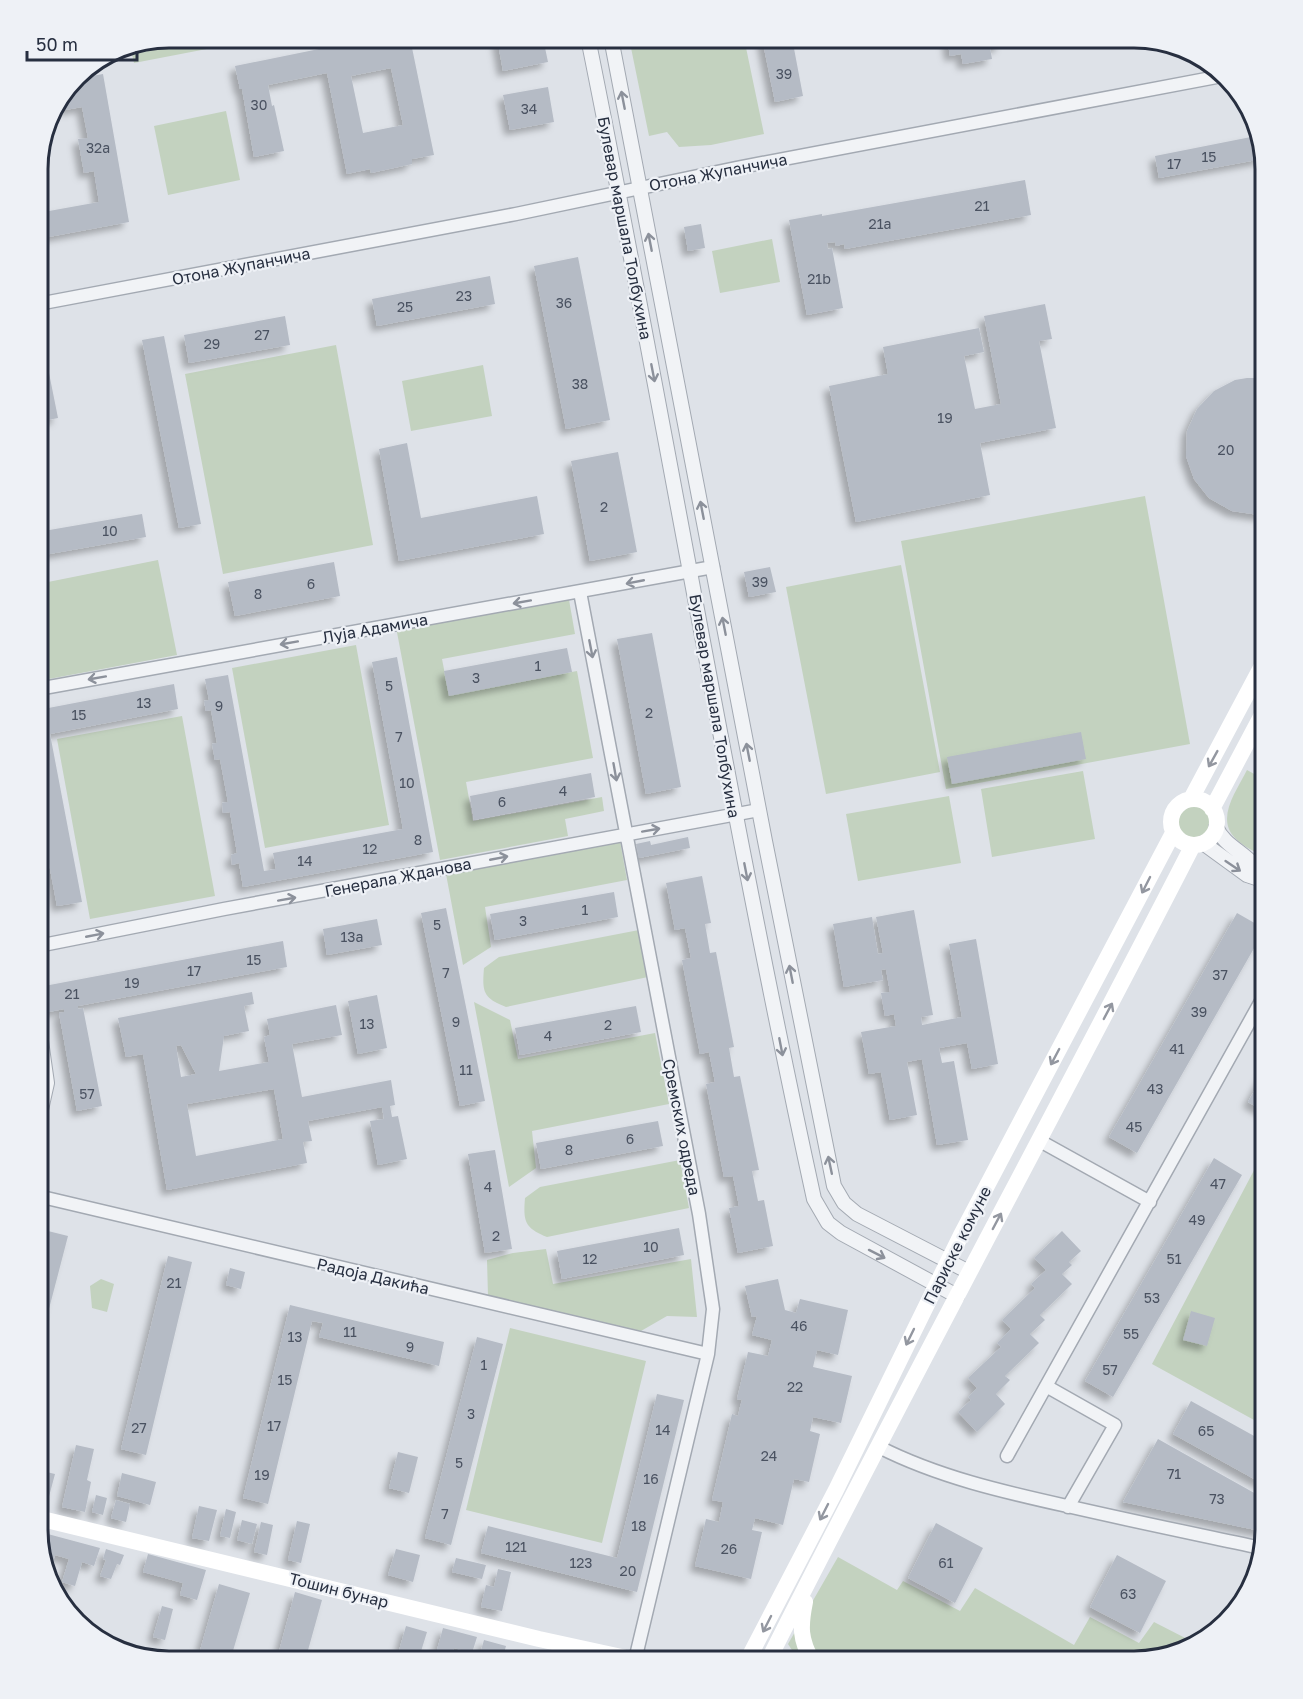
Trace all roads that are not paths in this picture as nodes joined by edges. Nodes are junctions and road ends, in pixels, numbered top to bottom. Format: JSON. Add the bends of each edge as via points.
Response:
{"nodes":[{"id":1,"x":590,"y":48,"type":"edge"},
{"id":2,"x":613,"y":48,"type":"edge"},
{"id":3,"x":1214,"y":78,"type":"edge"},
{"id":4,"x":640,"y":188,"type":"junction"},
{"id":5,"x":619,"y":192,"type":"junction"},
{"id":6,"x":48,"y":302,"type":"edge"},
{"id":7,"x":713,"y":567,"type":"junction"},
{"id":8,"x":690,"y":571,"type":"junction"},
{"id":9,"x":580,"y":592,"type":"junction"},
{"id":10,"x":1255,"y":680,"type":"edge"},
{"id":11,"x":48,"y":687,"type":"edge"},
{"id":12,"x":1255,"y":729,"type":"edge"},
{"id":13,"x":1191,"y":799,"type":"junction"},
{"id":14,"x":1212,"y":809,"type":"junction"},
{"id":15,"x":759,"y":810,"type":"junction"},
{"id":16,"x":734,"y":814,"type":"junction"},
{"id":17,"x":1216,"y":827,"type":"junction"},
{"id":18,"x":1173,"y":833,"type":"junction"},
{"id":19,"x":627,"y":834,"type":"junction"},
{"id":20,"x":1198,"y":844,"type":"junction"},
{"id":21,"x":1255,"y":865,"type":"edge"},
{"id":22,"x":1255,"y":878,"type":"edge"},
{"id":23,"x":48,"y":944,"type":"edge"},
{"id":24,"x":1255,"y":1014,"type":"edge"},
{"id":25,"x":1040,"y":1140,"type":"junction"},
{"id":26,"x":48,"y":1198,"type":"edge"},
{"id":27,"x":1150,"y":1202,"type":"junction"},
{"id":28,"x":948,"y":1261,"type":"junction"},
{"id":29,"x":969,"y":1272,"type":"junction"},
{"id":30,"x":936,"y":1285,"type":"junction"},
{"id":31,"x":957,"y":1296,"type":"junction"},
{"id":32,"x":708,"y":1354,"type":"junction"},
{"id":33,"x":1046,"y":1386,"type":"junction"},
{"id":34,"x":879,"y":1447,"type":"junction"},
{"id":35,"x":1007,"y":1456,"type":"dead end"},
{"id":36,"x":1068,"y":1506,"type":"junction"},
{"id":37,"x":48,"y":1520,"type":"edge"},
{"id":38,"x":1254,"y":1546,"type":"edge"},
{"id":39,"x":809,"y":1584,"type":"junction"},
{"id":40,"x":593,"y":1651,"type":"edge"},
{"id":41,"x":640,"y":1651,"type":"edge"},
{"id":42,"x":753,"y":1651,"type":"edge"},
{"id":43,"x":774,"y":1651,"type":"edge"},
{"id":44,"x":806,"y":1651,"type":"edge"}],
"edges":[{"from":1,"to":5,"type":"street","name":"Булевар маршала Толбухина"},
{"from":4,"to":2,"type":"street","name":"Булевар маршала Толбухина","one_way":true},
{"from":3,"to":4,"type":"street","name":"Отона Жупанчича"},
{"from":4,"to":5,"type":"street","name":"Отона Жупанчича"},
{"from":7,"to":4,"type":"street","name":"Булевар маршала Толбухина","one_way":true},
{"from":5,"to":6,"type":"street","name":"Отона Жупанчича"},
{"from":5,"to":8,"type":"street","name":"Булевар маршала Толбухина","one_way":true},
{"from":7,"to":8,"type":"street","name":"Луја Адамича"},
{"from":15,"to":7,"type":"street","name":"Булевар маршала Толбухина","one_way":true},
{"from":8,"to":9,"type":"street","name":"Луја Адамича","one_way":true},
{"from":8,"to":16,"type":"street","name":"Булевар маршала Толбухина"},
{"from":9,"to":11,"type":"street","name":"Луја Адамича","one_way":true},
{"from":9,"to":19,"type":"street","name":"Сремских одреда","one_way":true},
{"from":10,"to":13,"type":"main road","one_way":true},
{"from":12,"to":14,"type":"main road"},
{"from":13,"to":14,"type":"main road"},
{"from":13,"to":18,"type":"main road","via":[[1174,811]]},
{"from":14,"to":17,"type":"main road"},
{"from":15,"to":16,"type":"street","name":"Генерала Жданова"},
{"from":28,"to":15,"type":"street","name":"Булевар маршала Толбухина","one_way":true,"via":[[857,1214],[844,1203],[834,1186]]},
{"from":19,"to":16,"type":"street","name":"Генерала Жданова","one_way":true},
{"from":16,"to":30,"type":"street","name":"Булевар маршала Толбухина","one_way":true,"via":[[816,1205],[828,1223],[841,1233]]},
{"from":17,"to":20,"type":"main road","via":[[1209,839]]},
{"from":21,"to":17,"type":"street","one_way":true,"via":[[1227,844]]},
{"from":18,"to":20,"type":"main road","via":[[1182,842]]},
{"from":18,"to":28,"type":"main road","name":"Париске комуне","one_way":true},
{"from":23,"to":19,"type":"street","name":"Генерала Жданова","one_way":true},
{"from":19,"to":32,"type":"street","name":"Сремских одреда","via":[[706,1254],[713,1309]]},
{"from":20,"to":22,"type":"street","one_way":true},
{"from":25,"to":20,"type":"main road","name":"Париске комуне","one_way":true},
{"from":24,"to":27,"type":"street"},
{"from":25,"to":27,"type":"street"},
{"from":29,"to":25,"type":"main road","name":"Париске комуне","one_way":true},
{"from":26,"to":32,"type":"street","name":"Радоја Дакића"},
{"from":27,"to":33,"type":"street"},
{"from":28,"to":29,"type":"street","name":"Булевар маршала Толбухина"},
{"from":28,"to":30,"type":"main road","name":"Париске комуне"},
{"from":29,"to":31,"type":"main road","name":"Париске комуне"},
{"from":30,"to":31,"type":"street","name":"Булевар маршала Толбухина"},
{"from":30,"to":42,"type":"main road","name":"Париске комуне","one_way":true},
{"from":31,"to":34,"type":"main road","name":"Париске комуне"},
{"from":32,"to":41,"type":"street","name":"Сремских одреда"},
{"from":33,"to":35,"type":"street"},
{"from":33,"to":36,"type":"street","via":[[1115,1425]]},
{"from":34,"to":36,"type":"street","via":[[969,1482]]},
{"from":34,"to":39,"type":"main road","name":"Париске комуне"},
{"from":36,"to":38,"type":"street"},
{"from":37,"to":40,"type":"main road","name":"Тошин бунар"},
{"from":39,"to":43,"type":"main road","name":"Париске комуне"},
{"from":39,"to":44,"type":"main road","via":[[801,1630]]}]}
